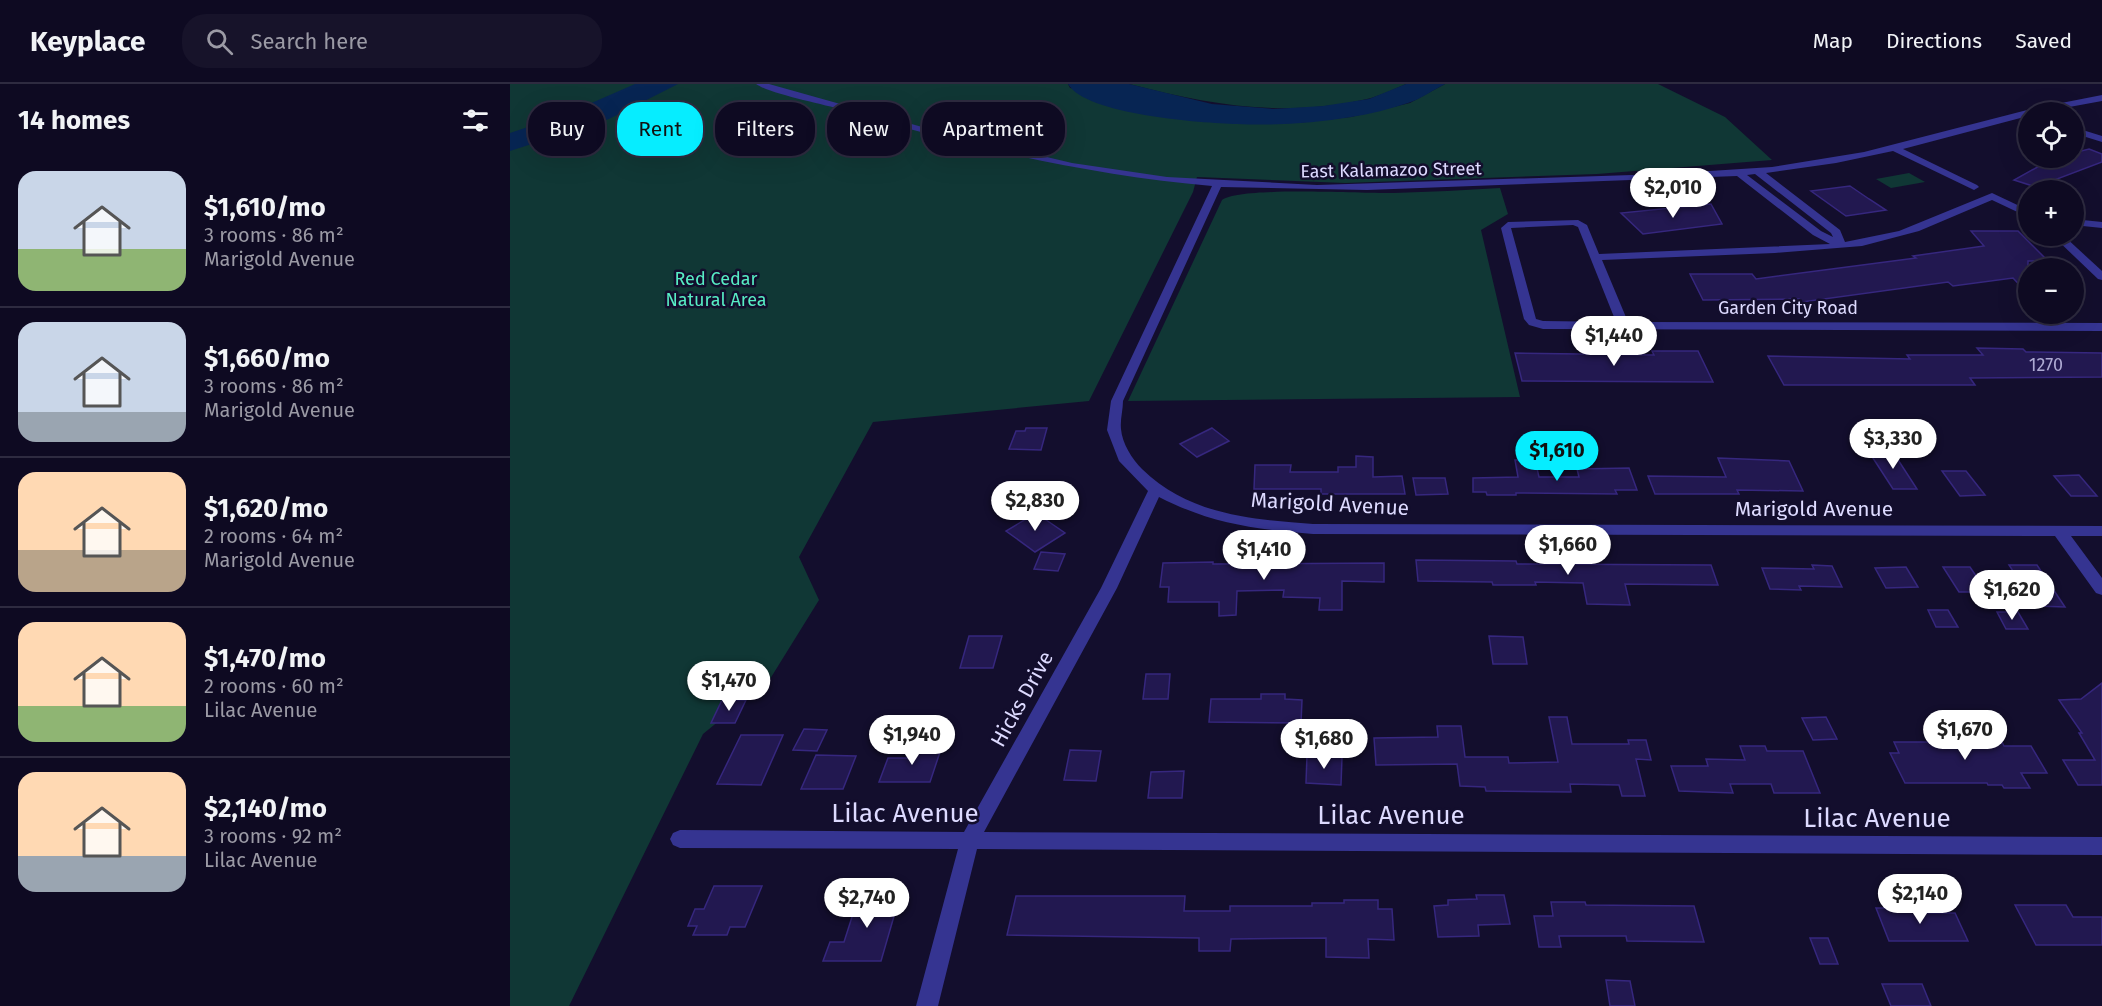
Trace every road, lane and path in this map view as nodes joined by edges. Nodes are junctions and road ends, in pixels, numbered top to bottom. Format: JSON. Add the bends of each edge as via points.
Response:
{"nodes":[{"id":1,"x":760,"y":84,"type":"edge"},
{"id":2,"x":2102,"y":98,"type":"edge"},
{"id":3,"x":2084,"y":102,"type":"edge"},
{"id":4,"x":2018,"y":117,"type":"edge"},
{"id":5,"x":2084,"y":132,"type":"edge"},
{"id":6,"x":2102,"y":140,"type":"edge"},
{"id":7,"x":1896,"y":149,"type":"junction"},
{"id":8,"x":1757,"y":171,"type":"junction"},
{"id":9,"x":1739,"y":173,"type":"junction"},
{"id":10,"x":1217,"y":184,"type":"junction"},
{"id":11,"x":1974,"y":187,"type":"dead end"},
{"id":12,"x":2018,"y":209,"type":"edge"},
{"id":13,"x":2084,"y":223,"type":"edge"},
{"id":14,"x":2102,"y":225,"type":"edge"},
{"id":15,"x":1840,"y":245,"type":"junction"},
{"id":16,"x":2069,"y":246,"type":"edge"},
{"id":17,"x":1596,"y":257,"type":"junction"},
{"id":18,"x":2102,"y":277,"type":"edge"},
{"id":19,"x":1623,"y":325,"type":"junction"},
{"id":20,"x":2102,"y":327,"type":"edge"},
{"id":21,"x":1155,"y":490,"type":"junction"},
{"id":22,"x":2059,"y":530,"type":"junction"},
{"id":23,"x":2102,"y":531,"type":"edge"},
{"id":24,"x":2102,"y":589,"type":"edge"},
{"id":25,"x":680,"y":839,"type":"dead end"},
{"id":26,"x":969,"y":840,"type":"junction"},
{"id":27,"x":2102,"y":846,"type":"edge"},
{"id":28,"x":927,"y":1006,"type":"edge"}],
"edges":[{"from":1,"to":10,"type":"street","name":"East Kalamazoo Street","via":[[1043,160]]},
{"from":2,"to":3,"type":"street","name":"East Kalamazoo Street"},
{"from":4,"to":7,"type":"street","name":"East Kalamazoo Street"},
{"from":5,"to":6,"type":"street"},
{"from":7,"to":8,"type":"street","name":"East Kalamazoo Street"},
{"from":7,"to":11,"type":"street"},
{"from":8,"to":9,"type":"street","name":"East Kalamazoo Street"},
{"from":8,"to":15,"type":"street","via":[[1836,232]]},
{"from":9,"to":10,"type":"street","name":"East Kalamazoo Street","via":[[1363,189]]},
{"from":9,"to":15,"type":"street","via":[[1817,233]]},
{"from":10,"to":21,"type":"street","name":"Marigold Avenue","via":[[1118,400],[1114,430],[1126,461]]},
{"from":12,"to":15,"type":"street","via":[[1992,196],[1888,238]]},
{"from":13,"to":14,"type":"street"},
{"from":15,"to":17,"type":"street"},
{"from":16,"to":18,"type":"street"},
{"from":17,"to":19,"type":"street"},
{"from":17,"to":19,"type":"street","name":"Garden City Road","via":[[1580,224],[1514,223],[1506,228],[1533,323]]},
{"from":19,"to":20,"type":"street","name":"Garden City Road"},
{"from":21,"to":22,"type":"street","name":"Marigold Avenue","via":[[1196,510],[1253,524],[1313,529]]},
{"from":21,"to":26,"type":"street","name":"Hicks Drive","via":[[1109,588]]},
{"from":22,"to":23,"type":"street","name":"Marigold Avenue"},
{"from":22,"to":24,"type":"street"},
{"from":25,"to":26,"type":"street","name":"Lilac Avenue"},
{"from":26,"to":27,"type":"street","name":"Lilac Avenue"},
{"from":26,"to":28,"type":"street","name":"Hicks Drive"}]}
